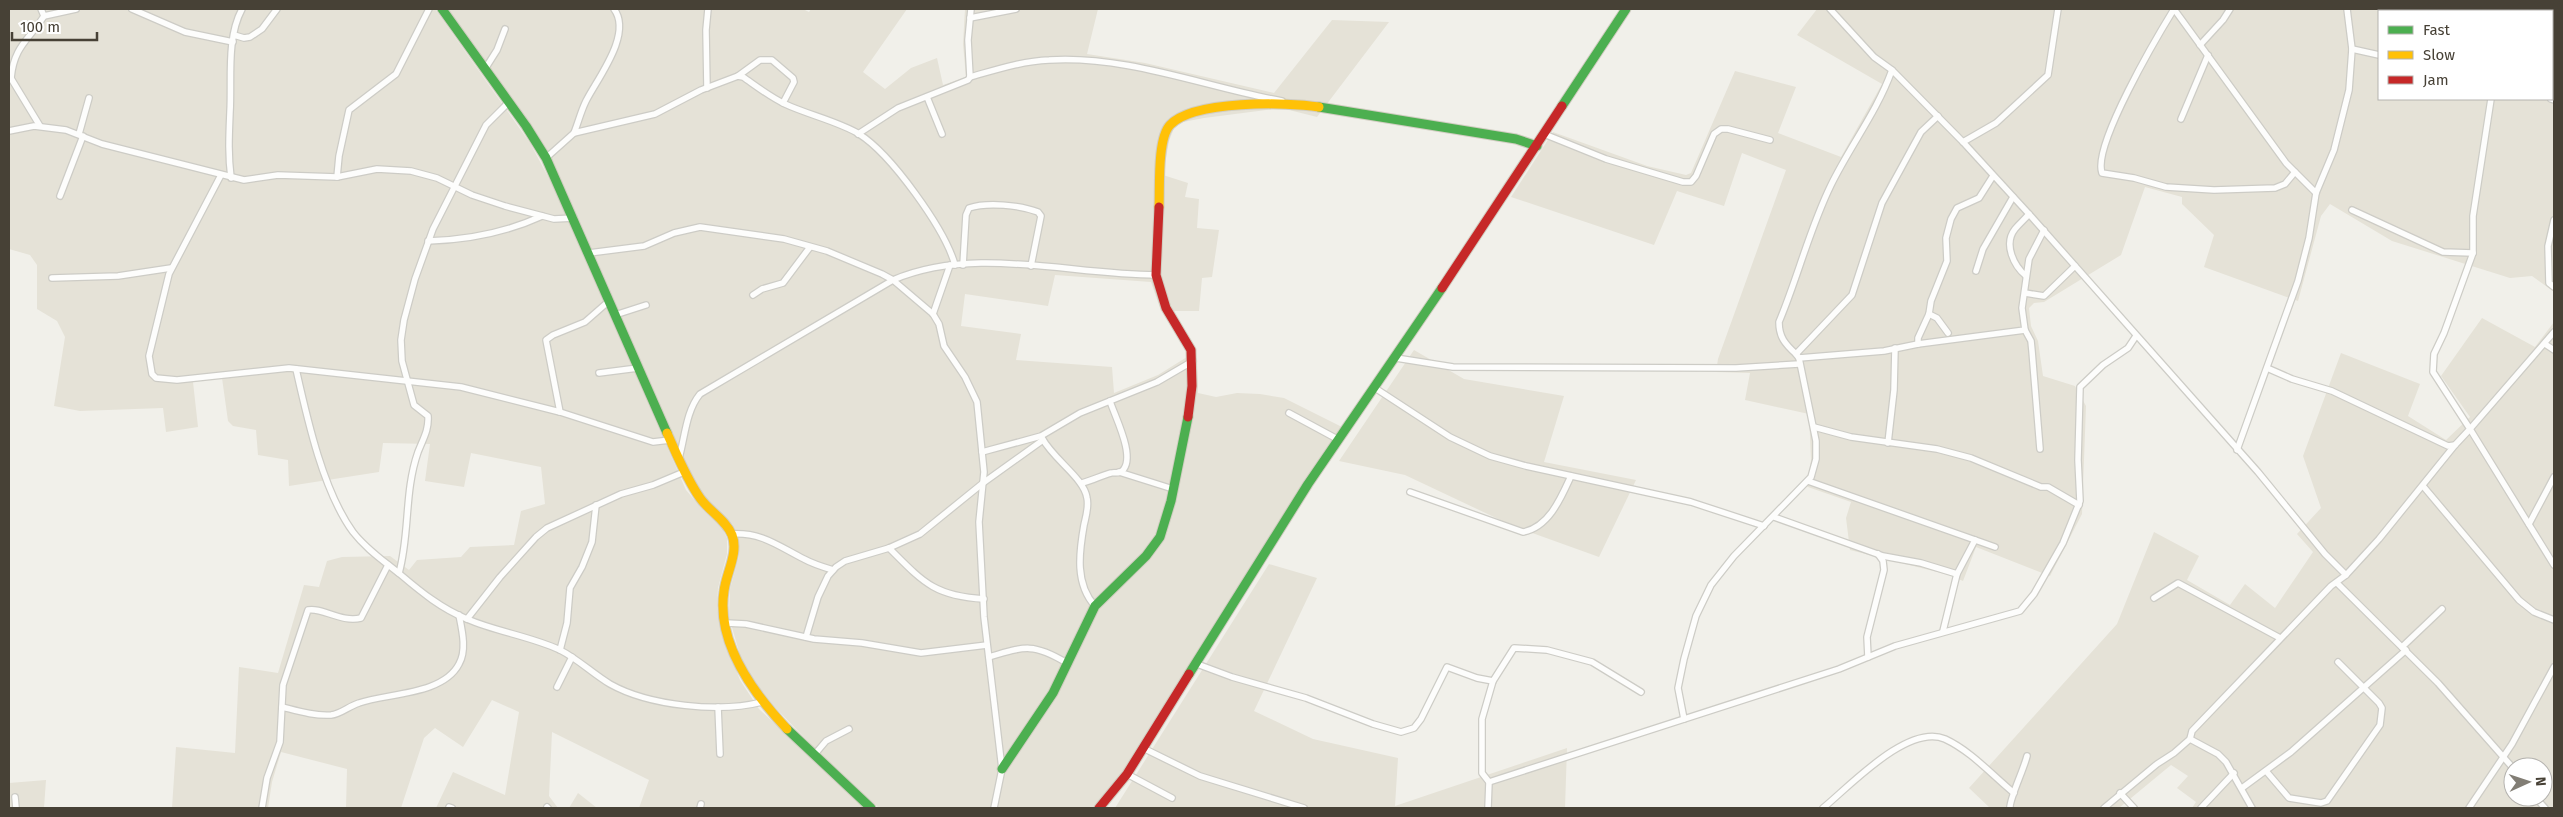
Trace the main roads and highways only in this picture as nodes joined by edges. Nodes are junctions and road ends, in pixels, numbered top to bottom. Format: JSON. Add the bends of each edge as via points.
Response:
{"nodes":[{"id":1,"x":442,"y":9,"type":"edge"},
{"id":2,"x":1626,"y":9,"type":"edge"},
{"id":3,"x":1536,"y":146,"type":"junction"},
{"id":4,"x":1002,"y":769,"type":"road end"},
{"id":5,"x":872,"y":808,"type":"edge"},
{"id":6,"x":1099,"y":808,"type":"edge"}],
"edges":[{"from":1,"to":5,"type":"main road","via":[[546,158],[684,472],[694,490],[728,527],[734,550],[723,598],[734,653],[745,677],[762,702]]},
{"from":2,"to":3,"type":"main road"},
{"from":3,"to":4,"type":"main road","via":[[1516,139],[1294,103],[1207,108],[1185,115],[1170,125],[1162,139],[1156,275],[1160,293],[1192,351],[1193,361],[1190,400],[1174,489],[1160,537],[1142,559],[1103,594],[1052,692]]},
{"from":3,"to":6,"type":"main road","via":[[1255,568],[1127,774]]}]}
